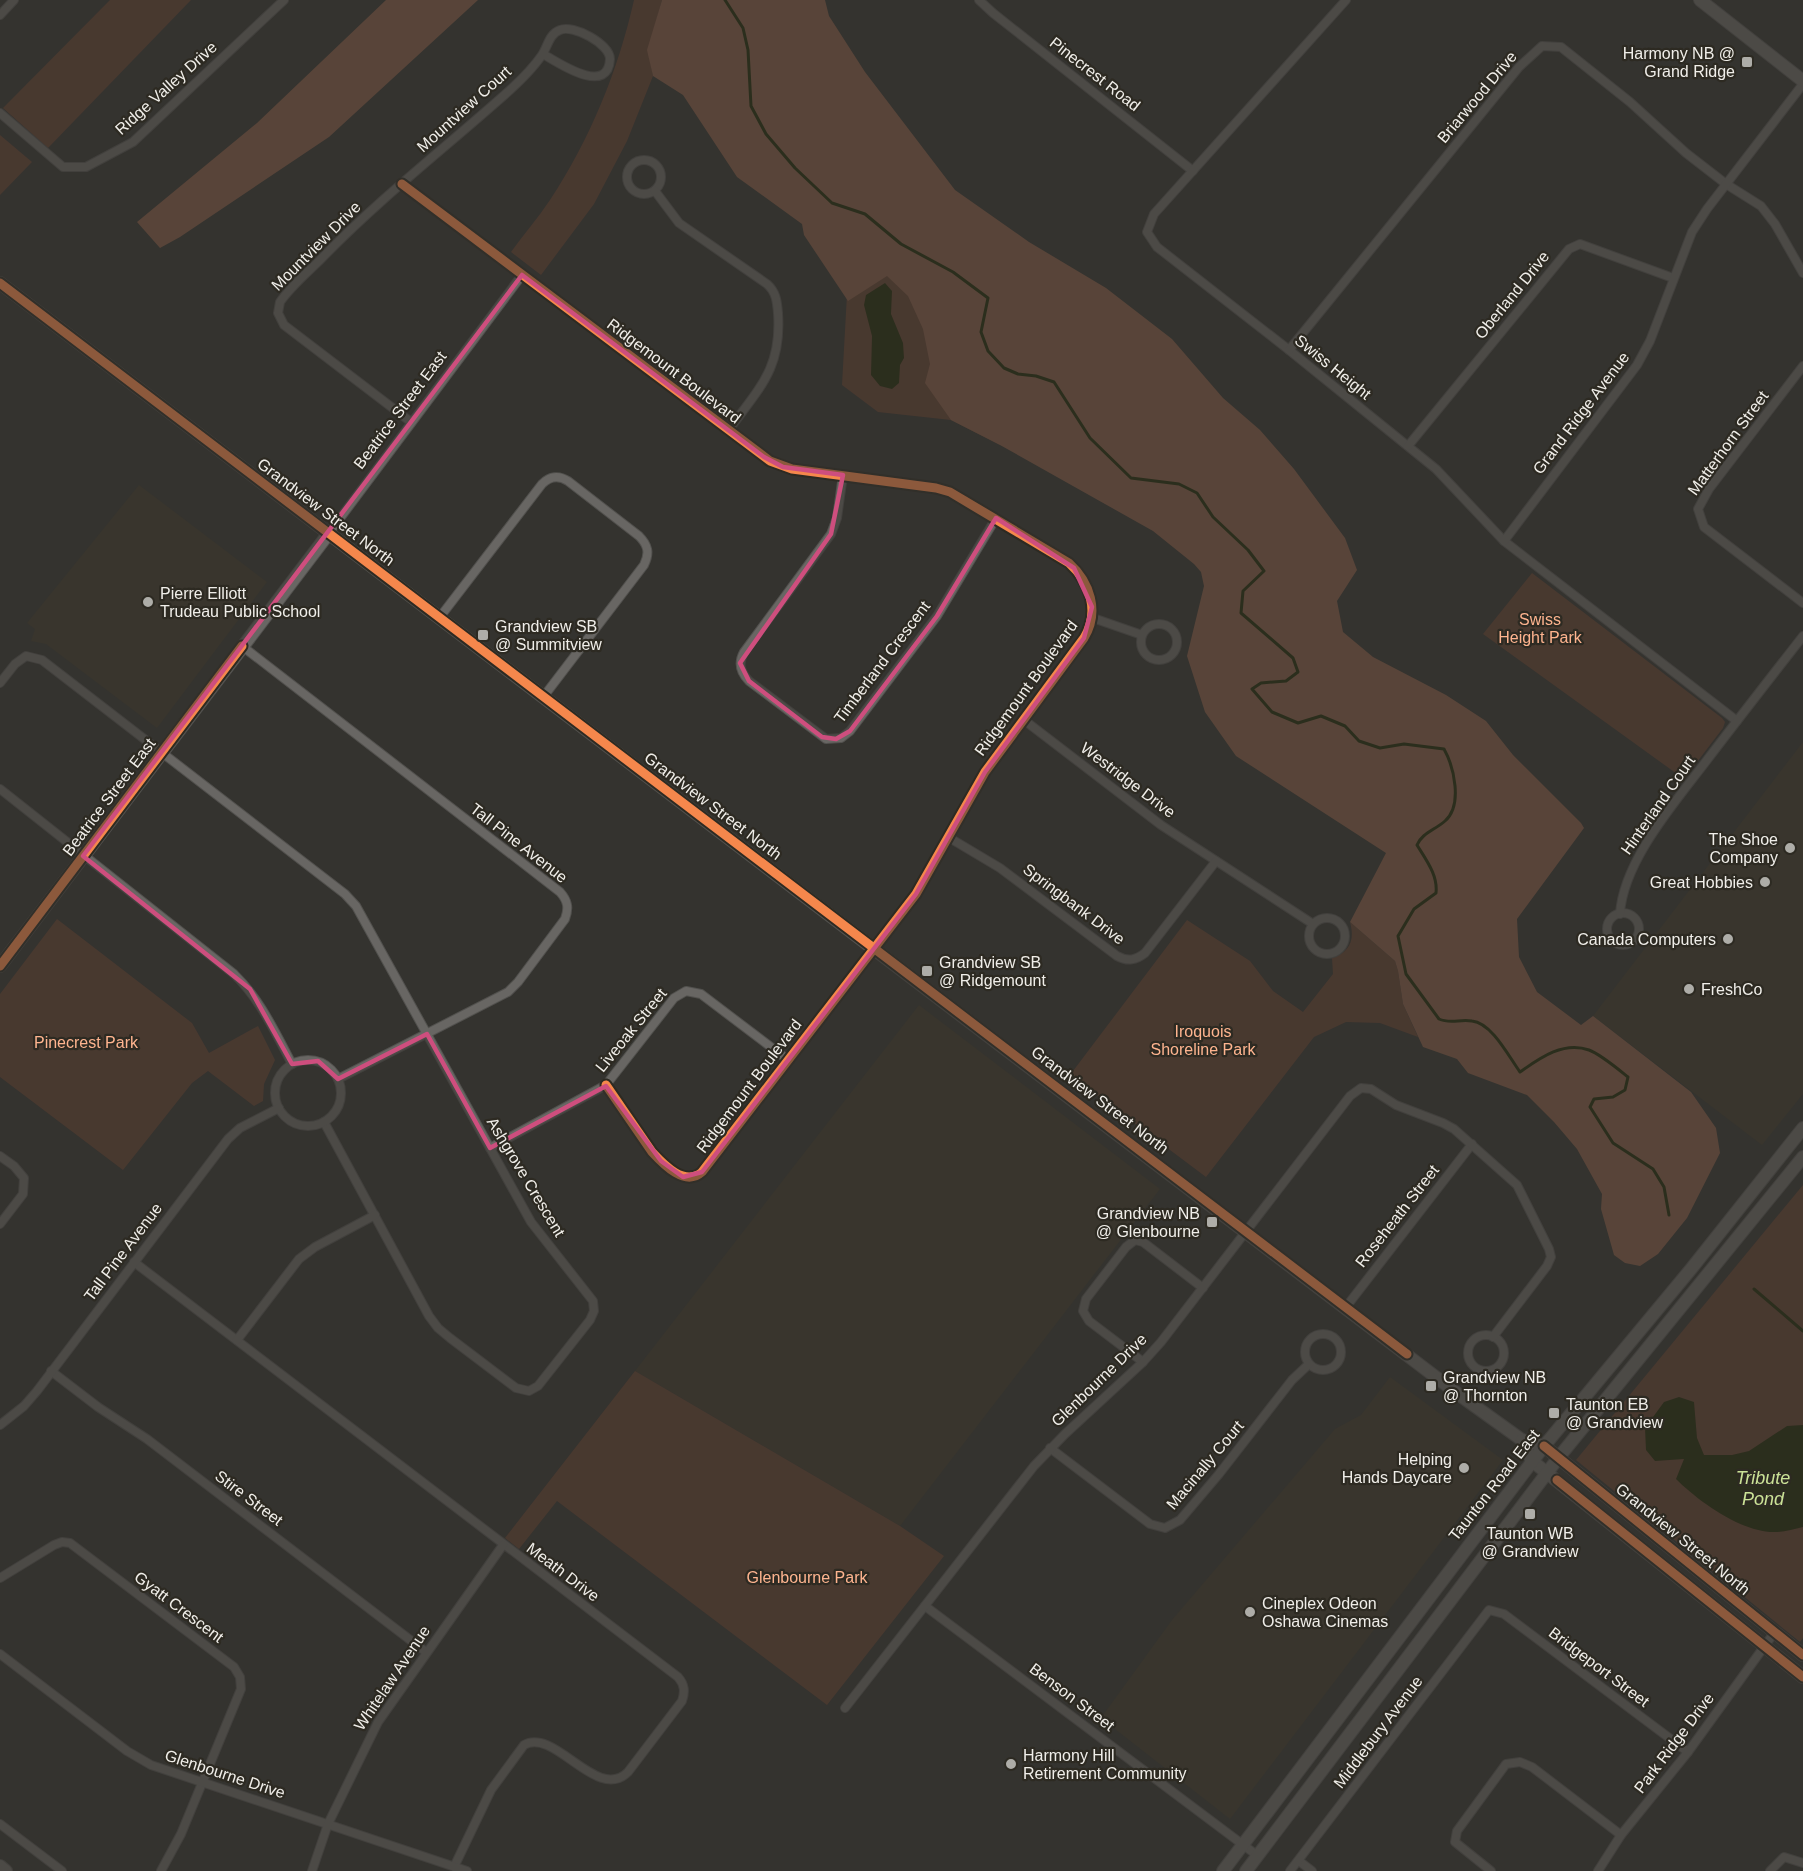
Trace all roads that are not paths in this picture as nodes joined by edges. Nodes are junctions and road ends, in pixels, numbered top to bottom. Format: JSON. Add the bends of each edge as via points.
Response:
{"nodes":[{"id":1,"x":14,"y":0,"type":"edge"},
{"id":2,"x":284,"y":0,"type":"edge"},
{"id":3,"x":979,"y":0,"type":"edge"},
{"id":4,"x":1346,"y":0,"type":"edge"},
{"id":5,"x":1700,"y":0,"type":"edge"},
{"id":6,"x":0,"y":15,"type":"edge"},
{"id":7,"x":543,"y":54,"type":"junction"},
{"id":8,"x":1803,"y":82,"type":"edge"},
{"id":9,"x":0,"y":113,"type":"edge"},
{"id":10,"x":1193,"y":171,"type":"junction"},
{"id":11,"x":402,"y":184,"type":"junction"},
{"id":12,"x":1726,"y":184,"type":"junction"},
{"id":13,"x":655,"y":191,"type":"junction"},
{"id":14,"x":1803,"y":273,"type":"edge"},
{"id":15,"x":522,"y":275,"type":"junction"},
{"id":16,"x":1673,"y":278,"type":"junction"},
{"id":17,"x":0,"y":283,"type":"edge"},
{"id":18,"x":1289,"y":350,"type":"junction"},
{"id":19,"x":1803,"y":366,"type":"edge"},
{"id":20,"x":411,"y":422,"type":"junction"},
{"id":21,"x":728,"y":431,"type":"junction"},
{"id":22,"x":1408,"y":446,"type":"junction"},
{"id":23,"x":843,"y":476,"type":"junction"},
{"id":24,"x":996,"y":518,"type":"junction"},
{"id":25,"x":329,"y":533,"type":"junction"},
{"id":26,"x":1504,"y":542,"type":"junction"},
{"id":27,"x":1803,"y":603,"type":"edge"},
{"id":28,"x":440,"y":617,"type":"junction"},
{"id":29,"x":1093,"y":618,"type":"junction"},
{"id":30,"x":1143,"y":635,"type":"junction"},
{"id":31,"x":1803,"y":636,"type":"edge"},
{"id":32,"x":242,"y":646,"type":"junction"},
{"id":33,"x":0,"y":682,"type":"edge"},
{"id":34,"x":544,"y":696,"type":"junction"},
{"id":35,"x":1024,"y":720,"type":"junction"},
{"id":36,"x":1737,"y":721,"type":"junction"},
{"id":37,"x":161,"y":753,"type":"junction"},
{"id":38,"x":0,"y":789,"type":"edge"},
{"id":39,"x":948,"y":837,"type":"junction"},
{"id":40,"x":83,"y":856,"type":"junction"},
{"id":41,"x":1216,"y":861,"type":"junction"},
{"id":42,"x":1620,"y":914,"type":"dead end"},
{"id":43,"x":1313,"y":924,"type":"junction"},
{"id":44,"x":874,"y":947,"type":"junction"},
{"id":45,"x":0,"y":966,"type":"edge"},
{"id":46,"x":427,"y":1034,"type":"junction"},
{"id":47,"x":788,"y":1060,"type":"junction"},
{"id":48,"x":292,"y":1064,"type":"junction"},
{"id":49,"x":338,"y":1079,"type":"junction"},
{"id":50,"x":606,"y":1085,"type":"junction"},
{"id":51,"x":279,"y":1108,"type":"junction"},
{"id":52,"x":324,"y":1122,"type":"junction"},
{"id":53,"x":1803,"y":1128,"type":"edge"},
{"id":54,"x":1472,"y":1144,"type":"junction"},
{"id":55,"x":490,"y":1148,"type":"junction"},
{"id":56,"x":0,"y":1156,"type":"edge"},
{"id":57,"x":1803,"y":1157,"type":"edge"},
{"id":58,"x":375,"y":1215,"type":"junction"},
{"id":59,"x":0,"y":1224,"type":"edge"},
{"id":60,"x":1246,"y":1231,"type":"junction"},
{"id":61,"x":134,"y":1263,"type":"junction"},
{"id":62,"x":1203,"y":1288,"type":"junction"},
{"id":63,"x":1346,"y":1307,"type":"junction"},
{"id":64,"x":1493,"y":1337,"type":"junction"},
{"id":65,"x":237,"y":1340,"type":"junction"},
{"id":66,"x":1143,"y":1362,"type":"junction"},
{"id":67,"x":1309,"y":1364,"type":"junction"},
{"id":68,"x":51,"y":1371,"type":"junction"},
{"id":69,"x":0,"y":1425,"type":"edge"},
{"id":70,"x":1522,"y":1440,"type":"junction"},
{"id":71,"x":1544,"y":1446,"type":"junction"},
{"id":72,"x":1050,"y":1448,"type":"junction"},
{"id":73,"x":1558,"y":1458,"type":"junction"},
{"id":74,"x":1532,"y":1461,"type":"junction"},
{"id":75,"x":1547,"y":1472,"type":"junction"},
{"id":76,"x":503,"y":1545,"type":"junction"},
{"id":77,"x":1686,"y":1561,"type":"junction"},
{"id":78,"x":1676,"y":1576,"type":"junction"},
{"id":79,"x":0,"y":1578,"type":"edge"},
{"id":80,"x":925,"y":1606,"type":"junction"},
{"id":81,"x":1489,"y":1610,"type":"joint"},
{"id":82,"x":1774,"y":1633,"type":"junction"},
{"id":83,"x":1763,"y":1647,"type":"junction"},
{"id":84,"x":426,"y":1652,"type":"junction"},
{"id":85,"x":0,"y":1655,"type":"edge"},
{"id":86,"x":1803,"y":1655,"type":"edge"},
{"id":87,"x":1803,"y":1677,"type":"edge"},
{"id":88,"x":845,"y":1708,"type":"dead end"},
{"id":89,"x":1688,"y":1752,"type":"junction"},
{"id":90,"x":202,"y":1782,"type":"junction"},
{"id":91,"x":0,"y":1824,"type":"edge"},
{"id":92,"x":328,"y":1824,"type":"junction"},
{"id":93,"x":1621,"y":1835,"type":"junction"},
{"id":94,"x":1242,"y":1845,"type":"junction"},
{"id":95,"x":1258,"y":1856,"type":"junction"},
{"id":96,"x":1299,"y":1861,"type":"junction"},
{"id":97,"x":1803,"y":1863,"type":"edge"},
{"id":98,"x":0,"y":1866,"type":"edge"},
{"id":99,"x":454,"y":1867,"type":"junction"},
{"id":100,"x":6,"y":1871,"type":"edge"},
{"id":101,"x":62,"y":1871,"type":"edge"},
{"id":102,"x":161,"y":1871,"type":"edge"},
{"id":103,"x":312,"y":1871,"type":"edge"},
{"id":104,"x":467,"y":1871,"type":"edge"},
{"id":105,"x":1222,"y":1871,"type":"edge"},
{"id":106,"x":1246,"y":1871,"type":"edge"},
{"id":107,"x":1290,"y":1871,"type":"edge"},
{"id":108,"x":1312,"y":1871,"type":"edge"},
{"id":109,"x":1491,"y":1871,"type":"edge"},
{"id":110,"x":1598,"y":1871,"type":"edge"},
{"id":111,"x":1770,"y":1871,"type":"edge"}],
"edges":[{"from":1,"to":6,"type":"street"},
{"from":2,"to":9,"type":"street","name":"Ridge Valley Drive","via":[[133,142],[86,167],[63,166]]},
{"from":3,"to":10,"type":"street","name":"Pinecrest Road"},
{"from":4,"to":10,"type":"street","name":"Swiss Height"},
{"from":5,"to":8,"type":"street"},
{"from":7,"to":7,"type":"street","name":"Mountview Court","via":[[592,77],[604,72],[610,61],[603,45],[571,28],[555,32]]},
{"from":7,"to":11,"type":"street","name":"Mountview Court","via":[[518,83]]},
{"from":8,"to":12,"type":"street","name":"Grand Ridge Avenue"},
{"from":10,"to":18,"type":"street","name":"Swiss Height","via":[[1154,214],[1148,232],[1157,247]]},
{"from":11,"to":15,"type":"street","name":"Ridgemount Boulevard"},
{"from":11,"to":20,"type":"street","name":"Mountview Drive","via":[[339,240],[283,298],[278,313],[288,328]]},
{"from":12,"to":14,"type":"street","via":[[1761,206]]},
{"from":12,"to":16,"type":"street","name":"Grand Ridge Avenue","via":[[1692,232]]},
{"from":12,"to":18,"type":"street","name":"Briarwood Drive","via":[[1561,47],[1542,46],[1519,67]]},
{"from":13,"to":13,"type":"street","via":[[661,181],[656,164],[646,160],[631,165],[626,175],[628,186],[644,195]]},
{"from":13,"to":21,"type":"street","via":[[679,223],[767,284],[776,296],[779,328],[773,364]]},
{"from":15,"to":20,"type":"street","name":"Beatrice Street East"},
{"from":15,"to":21,"type":"street","name":"Ridgemount Boulevard"},
{"from":16,"to":22,"type":"street","name":"Oberland Drive","via":[[1580,244],[1569,249]]},
{"from":16,"to":26,"type":"street","name":"Grand Ridge Avenue","via":[[1637,365]]},
{"from":17,"to":25,"type":"street","name":"Grandview Street North"},
{"from":18,"to":22,"type":"street","name":"Swiss Height"},
{"from":19,"to":27,"type":"street","name":"Matterhorn Street","via":[[1708,489],[1698,509],[1704,527]]},
{"from":20,"to":25,"type":"street","name":"Beatrice Street East"},
{"from":21,"to":23,"type":"street","name":"Ridgemount Boulevard","via":[[780,466]]},
{"from":22,"to":26,"type":"street","name":"Swiss Height","via":[[1436,469]]},
{"from":23,"to":24,"type":"street","name":"Ridgemount Boulevard","via":[[941,488]]},
{"from":23,"to":24,"type":"street","name":"Timberland Crescent","via":[[831,534],[744,652],[740,663],[749,681],[826,739],[841,738],[850,731],[937,616]]},
{"from":24,"to":29,"type":"street","name":"Ridgemount Boulevard","via":[[1074,568],[1088,590]]},
{"from":25,"to":28,"type":"street","name":"Grandview Street North"},
{"from":25,"to":32,"type":"street","name":"Beatrice Street East"},
{"from":26,"to":36,"type":"street","name":"Swiss Height"},
{"from":28,"to":34,"type":"street","name":"Grandview Street North"},
{"from":28,"to":34,"type":"street","via":[[542,484],[556,477],[568,481],[642,539],[648,554],[644,565]]},
{"from":29,"to":30,"type":"street"},
{"from":29,"to":35,"type":"street","name":"Ridgemount Boulevard","via":[[1081,643]]},
{"from":30,"to":30,"type":"street","via":[[1155,625],[1171,628],[1176,649],[1167,658],[1155,660],[1145,653]]},
{"from":31,"to":36,"type":"street","name":"Hinterland Court"},
{"from":32,"to":37,"type":"street","name":"Beatrice Street East"},
{"from":32,"to":46,"type":"street","name":"Tall Pine Avenue","via":[[565,899],[565,919],[513,987]]},
{"from":33,"to":37,"type":"street","name":"Ashgrove Crescent","via":[[19,659],[33,656]]},
{"from":34,"to":44,"type":"street","name":"Grandview Street North"},
{"from":35,"to":39,"type":"street","name":"Ridgemount Boulevard","via":[[985,772]]},
{"from":35,"to":41,"type":"street","name":"Westridge Drive","via":[[1161,825]]},
{"from":36,"to":42,"type":"street","name":"Hinterland Court","via":[[1639,854],[1620,900]]},
{"from":37,"to":40,"type":"street","name":"Beatrice Street East"},
{"from":37,"to":46,"type":"street","name":"Ashgrove Crescent","via":[[353,901]]},
{"from":38,"to":40,"type":"street"},
{"from":39,"to":41,"type":"street","name":"Springbank Drive","via":[[1000,868],[1117,956],[1128,960],[1139,957],[1150,947]]},
{"from":39,"to":44,"type":"street","name":"Ridgemount Boulevard","via":[[920,888]]},
{"from":40,"to":45,"type":"street","name":"Beatrice Street East"},
{"from":40,"to":48,"type":"street","via":[[214,956],[250,989]]},
{"from":41,"to":43,"type":"street","name":"Westridge Drive"},
{"from":43,"to":43,"type":"street","via":[[1323,918],[1334,919],[1344,932],[1343,943],[1330,953],[1319,952],[1311,945],[1309,934]]},
{"from":44,"to":47,"type":"street","name":"Ridgemount Boulevard"},
{"from":44,"to":60,"type":"street","name":"Grandview Street North"},
{"from":46,"to":49,"type":"street","name":"Tall Pine Avenue"},
{"from":46,"to":55,"type":"street","name":"Ashgrove Crescent"},
{"from":47,"to":50,"type":"street","name":"Liveoak Street","via":[[700,994],[686,991],[675,998]]},
{"from":47,"to":50,"type":"street","name":"Ridgemount Boulevard","via":[[706,1168],[691,1178],[676,1173],[655,1155]]},
{"from":48,"to":49,"type":"street","via":[[318,1061]]},
{"from":48,"to":51,"type":"street","via":[[284,1070],[275,1088]]},
{"from":49,"to":52,"type":"street","via":[[338,1108]]},
{"from":50,"to":55,"type":"street","name":"Liveoak Street"},
{"from":51,"to":52,"type":"street","via":[[293,1122]]},
{"from":51,"to":61,"type":"street","name":"Tall Pine Avenue","via":[[232,1135]]},
{"from":52,"to":58,"type":"street","name":"Ashgrove Crescent"},
{"from":53,"to":71,"type":"street","name":"Taunton Road East"},
{"from":54,"to":60,"type":"street","name":"Glenbourne Drive","via":[[1449,1126],[1402,1108],[1371,1089],[1361,1088],[1350,1096]]},
{"from":54,"to":63,"type":"street","name":"Roseheath Street"},
{"from":54,"to":64,"type":"street","via":[[1517,1185],[1551,1254],[1547,1266]]},
{"from":55,"to":58,"type":"street","name":"Ashgrove Crescent","via":[[536,1229],[594,1306],[590,1320],[534,1389],[516,1388],[438,1328]]},
{"from":56,"to":59,"type":"street","via":[[24,1178],[23,1194]]},
{"from":57,"to":73,"type":"street","name":"Taunton Road East"},
{"from":58,"to":65,"type":"street","via":[[299,1259]]},
{"from":60,"to":62,"type":"street","name":"Glenbourne Drive"},
{"from":60,"to":63,"type":"street","name":"Grandview Street North"},
{"from":61,"to":65,"type":"street","name":"Meath Drive"},
{"from":61,"to":68,"type":"street","name":"Tall Pine Avenue"},
{"from":62,"to":66,"type":"street","name":"Glenbourne Drive"},
{"from":62,"to":66,"type":"street","via":[[1143,1242],[1135,1240],[1126,1247],[1086,1299],[1083,1311],[1089,1321]]},
{"from":63,"to":70,"type":"street","name":"Grandview Street North"},
{"from":64,"to":64,"type":"street","via":[[1504,1350],[1502,1362],[1493,1370],[1476,1368],[1469,1359],[1469,1347],[1482,1336]]},
{"from":65,"to":76,"type":"street","name":"Meath Drive"},
{"from":66,"to":72,"type":"street","name":"Glenbourne Drive"},
{"from":67,"to":67,"type":"street","via":[[1305,1348],[1311,1338],[1322,1334],[1337,1342],[1341,1352],[1334,1366],[1323,1370]]},
{"from":67,"to":72,"type":"street","name":"Macinally Court","via":[[1292,1380],[1209,1487],[1170,1527],[1150,1524]]},
{"from":68,"to":69,"type":"street","name":"Tall Pine Avenue","via":[[24,1406]]},
{"from":68,"to":84,"type":"street","name":"Stire Street","via":[[147,1439]]},
{"from":70,"to":71,"type":"street","name":"Grandview Street North"},
{"from":70,"to":74,"type":"street","name":"Grandview Street North"},
{"from":71,"to":73,"type":"street","name":"Grandview Street North"},
{"from":71,"to":74,"type":"street","name":"Taunton Road East"},
{"from":72,"to":80,"type":"street","name":"Glenbourne Drive"},
{"from":73,"to":75,"type":"street","name":"Taunton Road East"},
{"from":73,"to":77,"type":"street","name":"Grandview Street North"},
{"from":74,"to":75,"type":"street","name":"Grandview Street North"},
{"from":74,"to":94,"type":"street","name":"Taunton Road East"},
{"from":75,"to":78,"type":"street","name":"Grandview Street North"},
{"from":75,"to":95,"type":"street","name":"Taunton Road East"},
{"from":76,"to":84,"type":"street","name":"Whitelaw Avenue"},
{"from":76,"to":99,"type":"street","name":"Meath Drive","via":[[678,1677],[684,1692],[628,1772],[617,1779],[596,1774],[540,1742],[524,1745],[491,1790]]},
{"from":77,"to":78,"type":"street"},
{"from":77,"to":82,"type":"street","name":"Grandview Street North"},
{"from":78,"to":83,"type":"street","name":"Grandview Street North"},
{"from":79,"to":90,"type":"street","name":"Gyatt Crescent","via":[[54,1545],[70,1543],[234,1667],[241,1689]]},
{"from":80,"to":88,"type":"street","name":"Glenbourne Drive"},
{"from":80,"to":94,"type":"street","name":"Benson Street"},
{"from":81,"to":89,"type":"street","name":"Bridgeport Street","via":[[1504,1614]]},
{"from":81,"to":96,"type":"street","name":"Middlebury Avenue"},
{"from":82,"to":83,"type":"street","name":"Park Ridge Drive"},
{"from":82,"to":86,"type":"street","name":"Grandview Street North"},
{"from":83,"to":87,"type":"street","name":"Grandview Street North"},
{"from":83,"to":89,"type":"street","name":"Park Ridge Drive"},
{"from":84,"to":92,"type":"street","name":"Whitelaw Avenue","via":[[374,1727]]},
{"from":85,"to":90,"type":"street","name":"Glenbourne Drive","via":[[135,1756]]},
{"from":89,"to":93,"type":"street","name":"Park Ridge Drive"},
{"from":90,"to":92,"type":"street","name":"Glenbourne Drive"},
{"from":90,"to":102,"type":"street","name":"Gyatt Crescent"},
{"from":91,"to":101,"type":"street"},
{"from":92,"to":99,"type":"street","name":"Glenbourne Drive"},
{"from":92,"to":103,"type":"street","name":"Whitelaw Avenue"},
{"from":93,"to":109,"type":"street","via":[[1532,1767],[1520,1762],[1506,1764],[1456,1831],[1455,1842]]},
{"from":93,"to":110,"type":"street","name":"Park Ridge Drive"},
{"from":94,"to":95,"type":"street","name":"Benson Street"},
{"from":94,"to":105,"type":"street","name":"Taunton Road East"},
{"from":95,"to":106,"type":"street","name":"Taunton Road East"},
{"from":96,"to":107,"type":"street","name":"Middlebury Avenue"},
{"from":96,"to":108,"type":"street"},
{"from":97,"to":111,"type":"street","via":[[1784,1857]]},
{"from":98,"to":100,"type":"street"},
{"from":99,"to":104,"type":"street","name":"Glenbourne Drive"}]}
